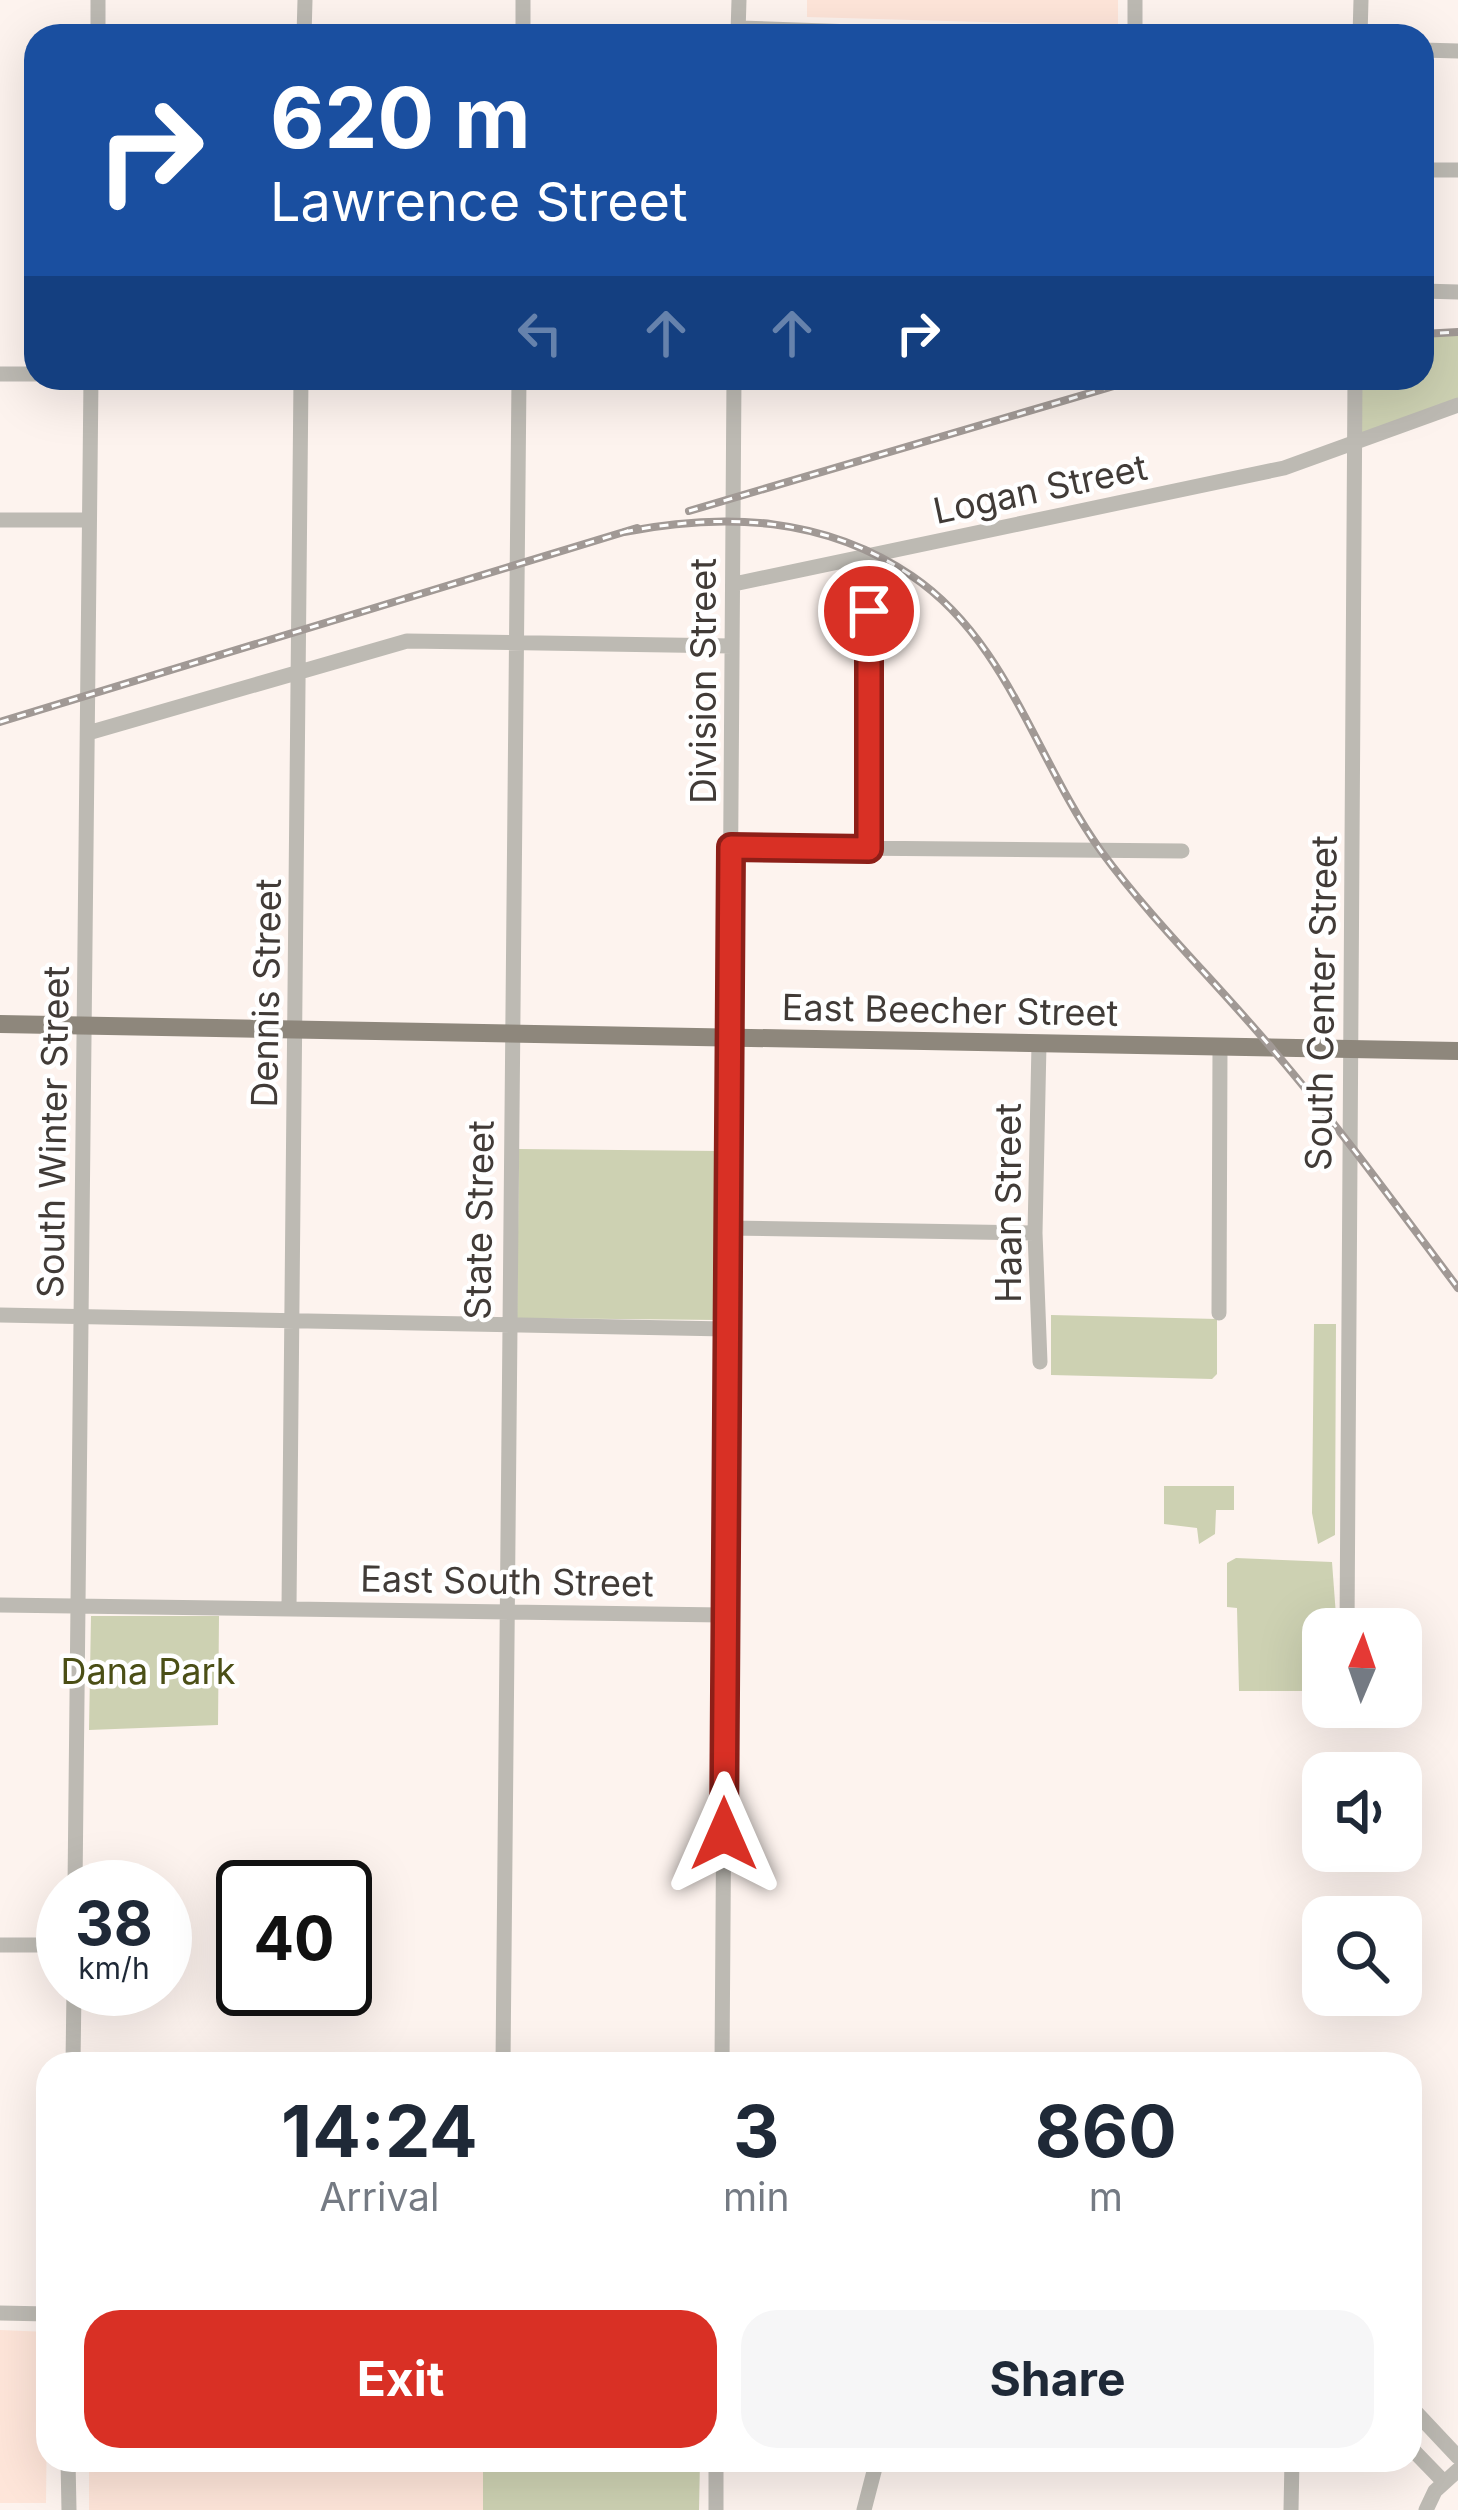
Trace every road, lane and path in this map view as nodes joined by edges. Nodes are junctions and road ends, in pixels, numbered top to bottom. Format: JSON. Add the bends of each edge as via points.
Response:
{"nodes":[{"id":1,"x":91,"y":390,"type":"edge"},
{"id":2,"x":301,"y":390,"type":"edge"},
{"id":3,"x":519,"y":390,"type":"edge"},
{"id":4,"x":734,"y":390,"type":"edge"},
{"id":5,"x":1355,"y":390,"type":"edge"},
{"id":6,"x":1458,"y":405,"type":"edge"},
{"id":7,"x":1355,"y":442,"type":"junction"},
{"id":8,"x":0,"y":520,"type":"edge"},
{"id":9,"x":89,"y":520,"type":"junction"},
{"id":10,"x":868,"y":555,"type":"junction"},
{"id":11,"x":734,"y":584,"type":"junction"},
{"id":12,"x":515,"y":642,"type":"junction"},
{"id":13,"x":732,"y":646,"type":"junction"},
{"id":14,"x":299,"y":671,"type":"junction"},
{"id":15,"x":88,"y":734,"type":"junction"},
{"id":16,"x":731,"y":847,"type":"junction"},
{"id":17,"x":869,"y":849,"type":"junction"},
{"id":18,"x":1182,"y":851,"type":"dead end"},
{"id":19,"x":0,"y":1024,"type":"edge"},
{"id":20,"x":84,"y":1026,"type":"junction"},
{"id":21,"x":296,"y":1030,"type":"junction"},
{"id":22,"x":510,"y":1034,"type":"junction"},
{"id":23,"x":730,"y":1039,"type":"junction"},
{"id":24,"x":1039,"y":1045,"type":"junction"},
{"id":25,"x":1220,"y":1047,"type":"junction"},
{"id":26,"x":1352,"y":1049,"type":"junction"},
{"id":27,"x":1458,"y":1051,"type":"edge"},
{"id":28,"x":728,"y":1228,"type":"junction"},
{"id":29,"x":1035,"y":1234,"type":"junction"},
{"id":30,"x":1219,"y":1313,"type":"dead end"},
{"id":31,"x":0,"y":1315,"type":"edge"},
{"id":32,"x":80,"y":1317,"type":"junction"},
{"id":33,"x":291,"y":1322,"type":"junction"},
{"id":34,"x":507,"y":1327,"type":"junction"},
{"id":35,"x":726,"y":1329,"type":"junction"},
{"id":36,"x":1040,"y":1362,"type":"dead end"},
{"id":37,"x":0,"y":1605,"type":"edge"},
{"id":38,"x":76,"y":1606,"type":"junction"},
{"id":39,"x":289,"y":1608,"type":"junction"},
{"id":40,"x":1347,"y":1608,"type":"edge"},
{"id":41,"x":505,"y":1611,"type":"junction"},
{"id":42,"x":723,"y":1615,"type":"junction"},
{"id":43,"x":75,"y":1860,"type":"edge"},
{"id":44,"x":0,"y":1945,"type":"edge"},
{"id":45,"x":36,"y":1946,"type":"edge"},
{"id":46,"x":74,"y":2016,"type":"edge"},
{"id":47,"x":73,"y":2052,"type":"edge"},
{"id":48,"x":503,"y":2052,"type":"edge"},
{"id":49,"x":722,"y":2052,"type":"edge"},
{"id":50,"x":0,"y":2313,"type":"edge"},
{"id":51,"x":36,"y":2314,"type":"edge"},
{"id":52,"x":1422,"y":2424,"type":"edge"},
{"id":53,"x":1422,"y":2453,"type":"edge"},
{"id":54,"x":1453,"y":2470,"type":"edge"},
{"id":55,"x":68,"y":2472,"type":"edge"},
{"id":56,"x":716,"y":2472,"type":"edge"},
{"id":57,"x":875,"y":2472,"type":"edge"},
{"id":58,"x":1292,"y":2472,"type":"edge"},
{"id":59,"x":69,"y":2510,"type":"edge"},
{"id":60,"x":716,"y":2510,"type":"edge"},
{"id":61,"x":864,"y":2510,"type":"edge"},
{"id":62,"x":1291,"y":2510,"type":"edge"},
{"id":63,"x":1426,"y":2510,"type":"edge"}],
"edges":[{"from":1,"to":9,"type":"street","name":"South Winter Street"},
{"from":2,"to":14,"type":"street","name":"Dennis Street"},
{"from":3,"to":12,"type":"street","name":"State Street"},
{"from":4,"to":11,"type":"street","name":"Division Street"},
{"from":5,"to":7,"type":"street","name":"South Center Street"},
{"from":6,"to":7,"type":"street","name":"Logan Street"},
{"from":7,"to":10,"type":"street","name":"Logan Street","via":[[1246,477]]},
{"from":7,"to":26,"type":"street","name":"South Center Street"},
{"from":8,"to":9,"type":"street"},
{"from":9,"to":15,"type":"street","name":"South Winter Street"},
{"from":10,"to":11,"type":"street","name":"Logan Street"},
{"from":10,"to":17,"type":"street"},
{"from":11,"to":13,"type":"street","name":"Division Street"},
{"from":12,"to":13,"type":"street"},
{"from":12,"to":14,"type":"street","via":[[406,641]]},
{"from":12,"to":22,"type":"street","name":"State Street"},
{"from":13,"to":16,"type":"street","name":"Division Street"},
{"from":14,"to":15,"type":"street"},
{"from":14,"to":21,"type":"street","name":"Dennis Street"},
{"from":15,"to":20,"type":"street","name":"South Winter Street"},
{"from":16,"to":17,"type":"street"},
{"from":16,"to":23,"type":"street","name":"Division Street"},
{"from":17,"to":18,"type":"street"},
{"from":19,"to":20,"type":"main road","name":"East Beecher Street"},
{"from":20,"to":21,"type":"main road","name":"East Beecher Street"},
{"from":20,"to":32,"type":"street","name":"South Winter Street"},
{"from":21,"to":22,"type":"main road","name":"East Beecher Street"},
{"from":21,"to":33,"type":"street","name":"Dennis Street"},
{"from":22,"to":23,"type":"main road","name":"East Beecher Street"},
{"from":22,"to":34,"type":"street","name":"State Street"},
{"from":23,"to":24,"type":"main road","name":"East Beecher Street"},
{"from":23,"to":28,"type":"street","name":"Division Street"},
{"from":24,"to":25,"type":"main road","name":"East Beecher Street"},
{"from":24,"to":29,"type":"street","name":"Haan Street"},
{"from":25,"to":26,"type":"main road","name":"East Beecher Street"},
{"from":25,"to":30,"type":"street"},
{"from":26,"to":27,"type":"main road","name":"East Beecher Street"},
{"from":26,"to":40,"type":"street","name":"South Center Street"},
{"from":28,"to":29,"type":"street"},
{"from":28,"to":35,"type":"street","name":"Division Street"},
{"from":29,"to":36,"type":"street","name":"Haan Street"},
{"from":31,"to":32,"type":"street"},
{"from":32,"to":33,"type":"street"},
{"from":32,"to":38,"type":"street","name":"South Winter Street"},
{"from":33,"to":34,"type":"street"},
{"from":33,"to":39,"type":"street","name":"Dennis Street"},
{"from":34,"to":35,"type":"street"},
{"from":34,"to":41,"type":"street","name":"State Street"},
{"from":35,"to":42,"type":"street","name":"Division Street"},
{"from":37,"to":38,"type":"street","name":"East South Street"},
{"from":38,"to":39,"type":"street","name":"East South Street"},
{"from":38,"to":43,"type":"street","name":"South Winter Street"},
{"from":39,"to":41,"type":"street","name":"East South Street"},
{"from":41,"to":42,"type":"street","name":"East South Street"},
{"from":41,"to":48,"type":"street","name":"State Street"},
{"from":42,"to":49,"type":"street","name":"Division Street"},
{"from":44,"to":45,"type":"street"},
{"from":46,"to":47,"type":"street"},
{"from":50,"to":51,"type":"street"},
{"from":52,"to":54,"type":"street"},
{"from":53,"to":54,"type":"street"},
{"from":54,"to":63,"type":"street"},
{"from":55,"to":59,"type":"street"},
{"from":56,"to":60,"type":"street"},
{"from":57,"to":61,"type":"street"},
{"from":58,"to":62,"type":"street"}]}
